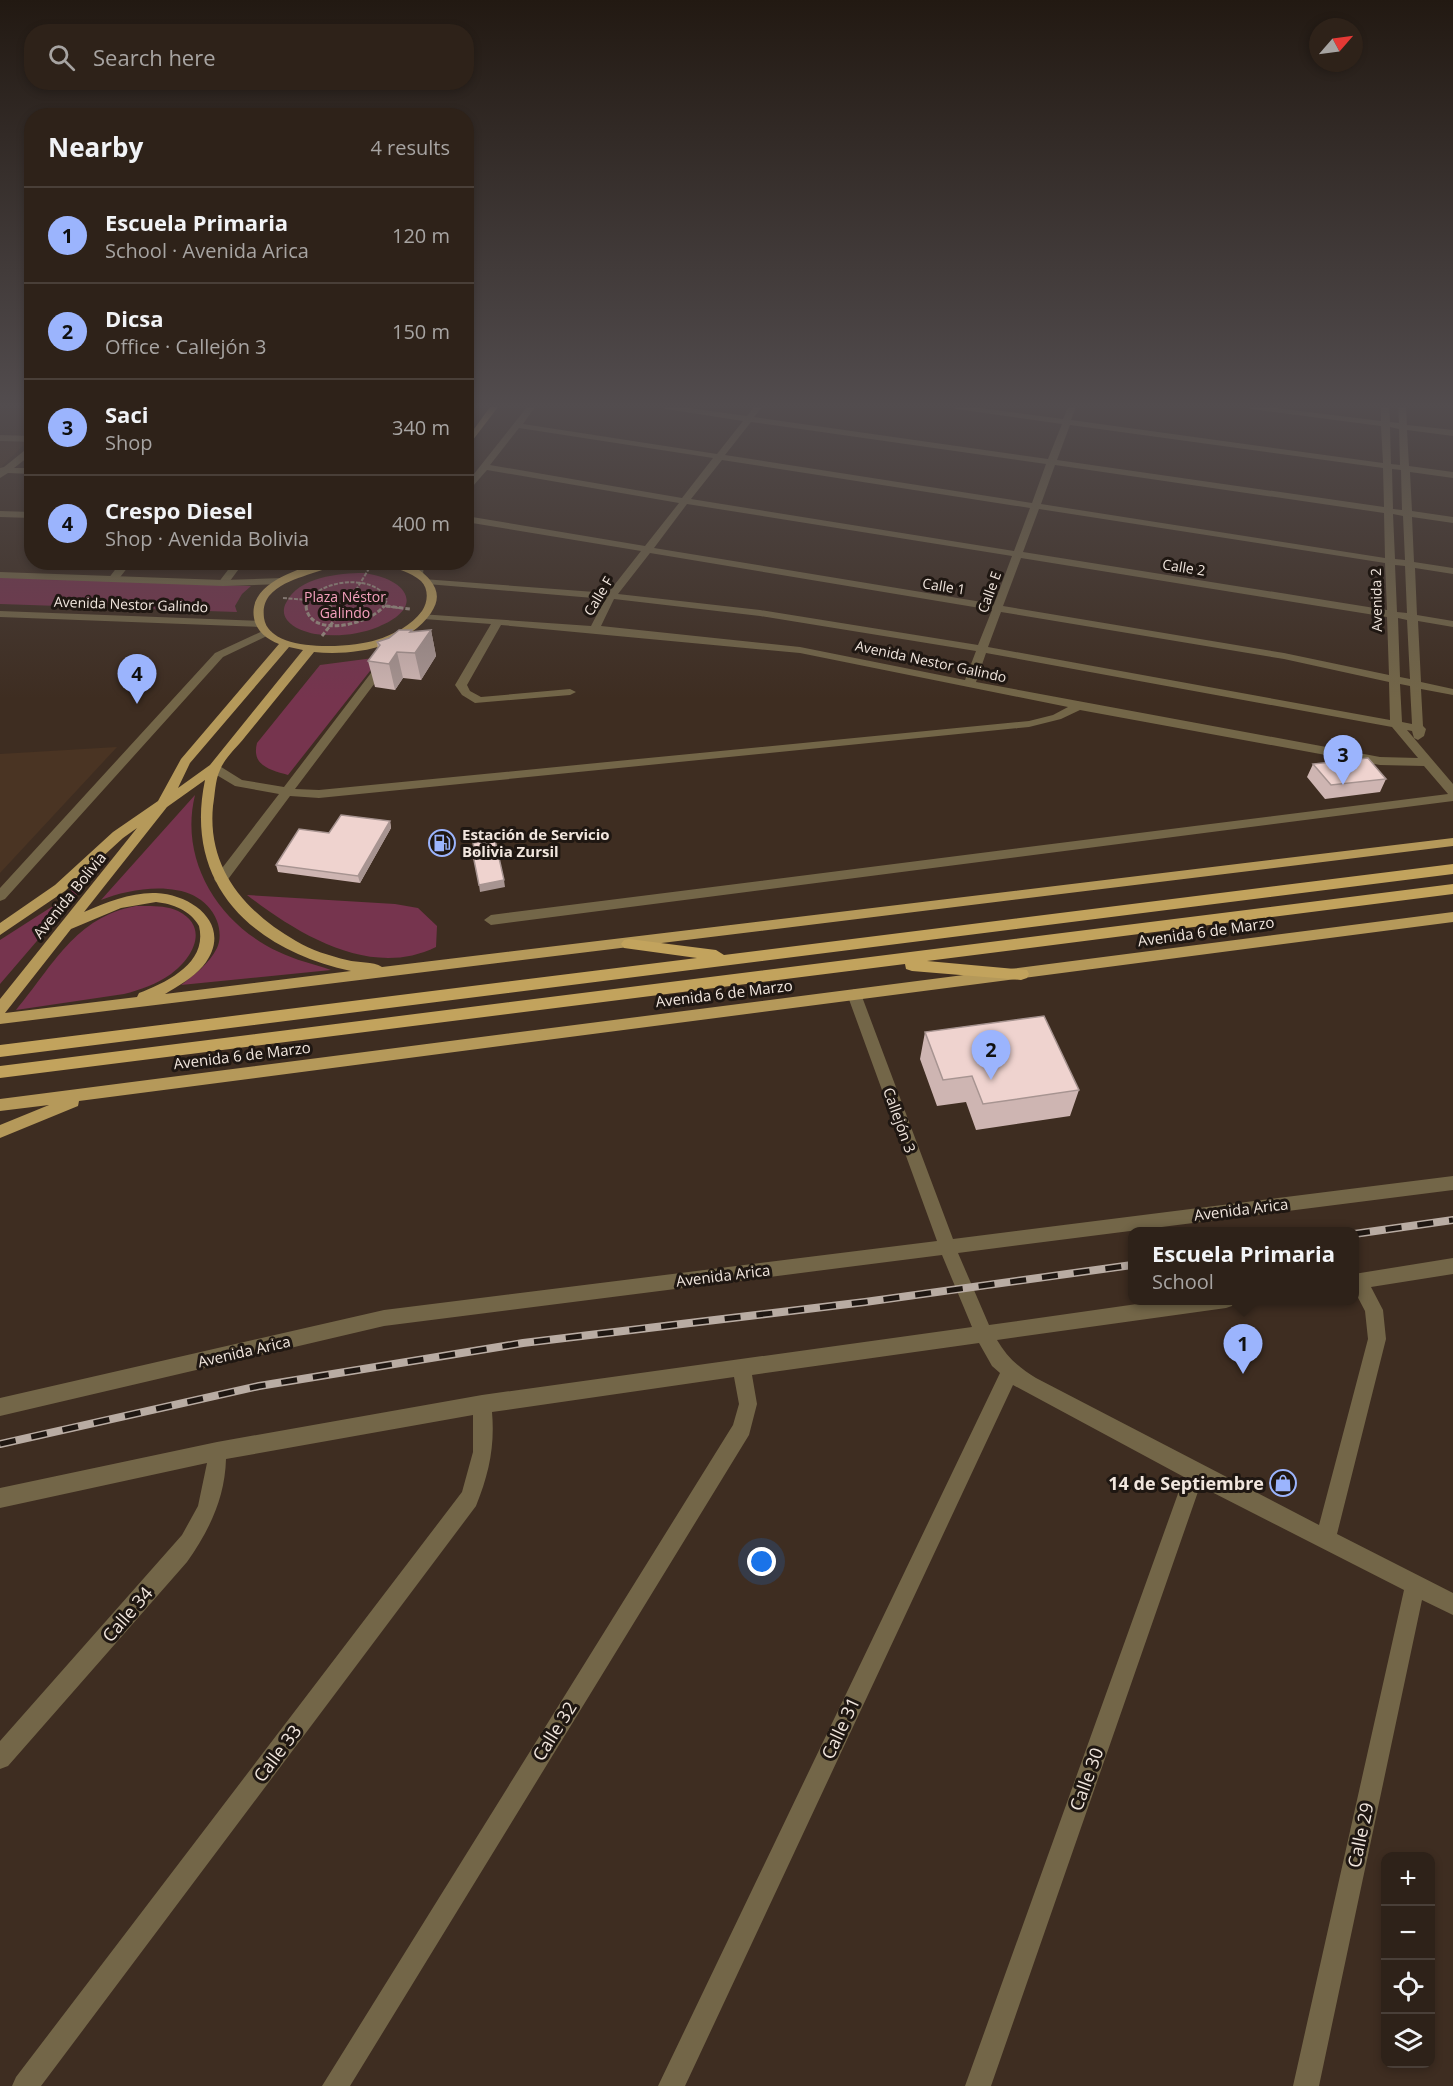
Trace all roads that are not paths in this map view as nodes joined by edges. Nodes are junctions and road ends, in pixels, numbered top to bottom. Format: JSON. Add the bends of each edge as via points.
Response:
{"nodes":[{"id":1,"x":681,"y":504,"type":"edge"},
{"id":2,"x":705,"y":504,"type":"edge"},
{"id":3,"x":1024,"y":504,"type":"edge"},
{"id":4,"x":1344,"y":504,"type":"edge"},
{"id":5,"x":1390,"y":504,"type":"edge"},
{"id":6,"x":1408,"y":504,"type":"edge"},
{"id":7,"x":1035,"y":506,"type":"junction"},
{"id":8,"x":1390,"y":511,"type":"junction"},
{"id":9,"x":0,"y":514,"type":"edge"},
{"id":10,"x":1409,"y":514,"type":"junction"},
{"id":11,"x":24,"y":515,"type":"edge"},
{"id":12,"x":474,"y":520,"type":"edge"},
{"id":13,"x":1453,"y":520,"type":"edge"},
{"id":14,"x":646,"y":550,"type":"junction"},
{"id":15,"x":1017,"y":553,"type":"junction"},
{"id":16,"x":1390,"y":562,"type":"junction"},
{"id":17,"x":1411,"y":565,"type":"junction"},
{"id":18,"x":120,"y":570,"type":"edge"},
{"id":19,"x":233,"y":570,"type":"edge"},
{"id":20,"x":307,"y":570,"type":"edge"},
{"id":21,"x":1453,"y":571,"type":"edge"},
{"id":22,"x":422,"y":572,"type":"edge"},
{"id":23,"x":0,"y":575,"type":"edge"},
{"id":24,"x":112,"y":579,"type":"junction"},
{"id":25,"x":282,"y":581,"type":"junction"},
{"id":26,"x":223,"y":583,"type":"junction"},
{"id":27,"x":611,"y":596,"type":"junction"},
{"id":28,"x":997,"y":608,"type":"junction"},
{"id":29,"x":0,"y":614,"type":"edge"},
{"id":30,"x":1391,"y":614,"type":"junction"},
{"id":31,"x":424,"y":616,"type":"junction"},
{"id":32,"x":1414,"y":618,"type":"junction"},
{"id":33,"x":498,"y":622,"type":"junction"},
{"id":34,"x":1453,"y":624,"type":"edge"},
{"id":35,"x":263,"y":628,"type":"junction"},
{"id":36,"x":594,"y":629,"type":"junction"},
{"id":37,"x":286,"y":643,"type":"junction"},
{"id":38,"x":310,"y":648,"type":"junction"},
{"id":39,"x":982,"y":649,"type":"junction"},
{"id":40,"x":378,"y":671,"type":"edge"},
{"id":41,"x":1394,"y":680,"type":"junction"},
{"id":42,"x":969,"y":685,"type":"junction"},
{"id":43,"x":1417,"y":685,"type":"junction"},
{"id":44,"x":1453,"y":692,"type":"edge"},
{"id":45,"x":570,"y":693,"type":"dead end"},
{"id":46,"x":1079,"y":706,"type":"junction"},
{"id":47,"x":1396,"y":725,"type":"junction"},
{"id":48,"x":1420,"y":729,"type":"junction"},
{"id":49,"x":1417,"y":748,"type":"junction"},
{"id":50,"x":1428,"y":762,"type":"junction"},
{"id":51,"x":214,"y":768,"type":"junction"},
{"id":52,"x":287,"y":791,"type":"junction"},
{"id":53,"x":1453,"y":792,"type":"edge"},
{"id":54,"x":1453,"y":797,"type":"edge"},
{"id":55,"x":164,"y":802,"type":"junction"},
{"id":56,"x":1453,"y":842,"type":"edge"},
{"id":57,"x":1453,"y":869,"type":"edge"},
{"id":58,"x":221,"y":879,"type":"junction"},
{"id":59,"x":1453,"y":889,"type":"edge"},
{"id":60,"x":0,"y":896,"type":"edge"},
{"id":61,"x":1453,"y":917,"type":"edge"},
{"id":62,"x":491,"y":920,"type":"dead end"},
{"id":63,"x":64,"y":927,"type":"junction"},
{"id":64,"x":0,"y":930,"type":"edge"},
{"id":65,"x":629,"y":944,"type":"junction"},
{"id":66,"x":741,"y":959,"type":"junction"},
{"id":67,"x":875,"y":963,"type":"junction"},
{"id":68,"x":418,"y":970,"type":"junction"},
{"id":69,"x":1021,"y":974,"type":"junction"},
{"id":70,"x":854,"y":994,"type":"junction"},
{"id":71,"x":128,"y":1004,"type":"junction"},
{"id":72,"x":0,"y":1009,"type":"edge"},
{"id":73,"x":0,"y":1020,"type":"edge"},
{"id":74,"x":0,"y":1051,"type":"edge"},
{"id":75,"x":0,"y":1072,"type":"edge"},
{"id":76,"x":107,"y":1090,"type":"junction"},
{"id":77,"x":0,"y":1105,"type":"edge"},
{"id":78,"x":0,"y":1132,"type":"edge"},
{"id":79,"x":1453,"y":1183,"type":"edge"},
{"id":80,"x":947,"y":1246,"type":"junction"},
{"id":81,"x":1453,"y":1266,"type":"edge"},
{"id":82,"x":1359,"y":1282,"type":"edge"},
{"id":83,"x":1359,"y":1285,"type":"edge"},
{"id":84,"x":1191,"y":1305,"type":"edge"},
{"id":85,"x":984,"y":1335,"type":"junction"},
{"id":86,"x":741,"y":1368,"type":"junction"},
{"id":87,"x":1010,"y":1371,"type":"junction"},
{"id":88,"x":482,"y":1404,"type":"junction"},
{"id":89,"x":0,"y":1407,"type":"edge"},
{"id":90,"x":217,"y":1451,"type":"junction"},
{"id":91,"x":1195,"y":1473,"type":"junction"},
{"id":92,"x":0,"y":1498,"type":"edge"},
{"id":93,"x":1326,"y":1539,"type":"junction"},
{"id":94,"x":1414,"y":1585,"type":"junction"},
{"id":95,"x":1453,"y":1604,"type":"edge"},
{"id":96,"x":0,"y":1758,"type":"edge"},
{"id":97,"x":25,"y":2086,"type":"edge"},
{"id":98,"x":335,"y":2086,"type":"edge"},
{"id":99,"x":671,"y":2086,"type":"edge"},
{"id":100,"x":978,"y":2086,"type":"edge"},
{"id":101,"x":1306,"y":2086,"type":"edge"}],
"edges":[{"from":1,"to":14,"type":"street","name":"Calle F"},
{"from":2,"to":15,"type":"street","name":"Calle 2"},
{"from":3,"to":7,"type":"street"},
{"from":4,"to":8,"type":"street"},
{"from":5,"to":8,"type":"street","name":"Avenida 2"},
{"from":6,"to":10,"type":"street"},
{"from":7,"to":15,"type":"street","name":"Calle E"},
{"from":7,"to":16,"type":"street"},
{"from":8,"to":10,"type":"street"},
{"from":8,"to":16,"type":"street","name":"Avenida 2"},
{"from":9,"to":11,"type":"street"},
{"from":10,"to":13,"type":"street"},
{"from":10,"to":17,"type":"street"},
{"from":12,"to":14,"type":"street","name":"Calle 1"},
{"from":14,"to":27,"type":"street","name":"Calle F"},
{"from":14,"to":28,"type":"street","name":"Calle 1"},
{"from":15,"to":28,"type":"street","name":"Calle E"},
{"from":15,"to":30,"type":"street","name":"Calle 2"},
{"from":16,"to":17,"type":"street"},
{"from":16,"to":30,"type":"street","name":"Avenida 2"},
{"from":17,"to":21,"type":"street"},
{"from":17,"to":32,"type":"street"},
{"from":18,"to":24,"type":"street"},
{"from":19,"to":26,"type":"street"},
{"from":20,"to":25,"type":"main road"},
{"from":22,"to":27,"type":"street","name":"Avenida Nestor Galindo"},
{"from":22,"to":31,"type":"main road","via":[[433,600]]},
{"from":23,"to":24,"type":"street","name":"Avenida Nestor Galindo"},
{"from":24,"to":26,"type":"street","name":"Avenida Nestor Galindo"},
{"from":25,"to":26,"type":"street","name":"Avenida Nestor Galindo"},
{"from":25,"to":35,"type":"main road","via":[[264,596],[259,606]]},
{"from":27,"to":36,"type":"street","name":"Calle F"},
{"from":27,"to":39,"type":"street","name":"Avenida Nestor Galindo","via":[[760,614]]},
{"from":28,"to":39,"type":"street","name":"Calle E"},
{"from":28,"to":41,"type":"street","name":"Calle 1","via":[[1284,656]]},
{"from":29,"to":35,"type":"street","name":"Avenida Nestor Galindo"},
{"from":30,"to":32,"type":"street","name":"Calle 2"},
{"from":30,"to":41,"type":"street","name":"Avenida 2"},
{"from":31,"to":33,"type":"street","name":"Avenida Nestor Galindo"},
{"from":31,"to":38,"type":"main road","via":[[409,629],[371,644],[336,650]]},
{"from":32,"to":34,"type":"street","name":"Calle 2"},
{"from":32,"to":43,"type":"street"},
{"from":33,"to":36,"type":"street","name":"Avenida Nestor Galindo"},
{"from":33,"to":45,"type":"street","via":[[461,686],[466,693],[479,700]]},
{"from":35,"to":37,"type":"main road"},
{"from":35,"to":60,"type":"street","via":[[219,655]]},
{"from":36,"to":42,"type":"street","name":"Avenida Nestor Galindo","via":[[800,650]]},
{"from":37,"to":38,"type":"main road"},
{"from":37,"to":55,"type":"main road","name":"Avenida Bolivia","via":[[185,762]]},
{"from":38,"to":51,"type":"main road","name":"Avenida Bolivia"},
{"from":39,"to":42,"type":"street","name":"Calle E"},
{"from":39,"to":47,"type":"street","name":"Avenida Nestor Galindo"},
{"from":40,"to":52,"type":"street"},
{"from":41,"to":43,"type":"street","name":"Calle 1"},
{"from":41,"to":47,"type":"street","name":"Avenida 2"},
{"from":42,"to":46,"type":"street","name":"Avenida Nestor Galindo"},
{"from":43,"to":44,"type":"street","name":"Calle 1"},
{"from":43,"to":48,"type":"street"},
{"from":46,"to":50,"type":"street","name":"Avenida Nestor Galindo","via":[[1380,760]]},
{"from":46,"to":52,"type":"street","via":[[1029,724],[330,793]]},
{"from":47,"to":48,"type":"street","name":"Avenida Nestor Galindo"},
{"from":47,"to":49,"type":"street"},
{"from":48,"to":49,"type":"street"},
{"from":49,"to":50,"type":"street"},
{"from":50,"to":53,"type":"street"},
{"from":51,"to":52,"type":"street","via":[[239,783]]},
{"from":51,"to":55,"type":"main road","name":"Avenida Bolivia"},
{"from":51,"to":58,"type":"main road","via":[[206,806],[207,838]]},
{"from":52,"to":58,"type":"street"},
{"from":54,"to":62,"type":"street"},
{"from":55,"to":63,"type":"main road","name":"Avenida Bolivia"},
{"from":55,"to":64,"type":"main road","via":[[117,835],[60,888]]},
{"from":56,"to":65,"type":"main road"},
{"from":57,"to":66,"type":"highway","name":"Avenida 6 de Marzo"},
{"from":58,"to":68,"type":"main road","via":[[237,904],[261,926],[292,944],[338,964]]},
{"from":59,"to":67,"type":"highway","name":"Avenida 6 de Marzo"},
{"from":61,"to":69,"type":"main road","name":"Avenida 6 de Marzo"},
{"from":63,"to":71,"type":"main road","via":[[102,909],[134,900],[167,899],[190,907],[203,918],[208,936],[203,955],[162,989]]},
{"from":63,"to":72,"type":"main road","name":"Avenida Bolivia"},
{"from":65,"to":66,"type":"highway"},
{"from":65,"to":68,"type":"main road"},
{"from":66,"to":74,"type":"highway","name":"Avenida 6 de Marzo"},
{"from":67,"to":69,"type":"highway"},
{"from":67,"to":75,"type":"highway","name":"Avenida 6 de Marzo"},
{"from":68,"to":71,"type":"main road"},
{"from":69,"to":70,"type":"main road","name":"Avenida 6 de Marzo"},
{"from":70,"to":76,"type":"main road","name":"Avenida 6 de Marzo"},
{"from":70,"to":80,"type":"street","name":"Callejón 3"},
{"from":71,"to":73,"type":"main road"},
{"from":76,"to":77,"type":"main road","name":"Avenida 6 de Marzo"},
{"from":76,"to":78,"type":"main road"},
{"from":79,"to":80,"type":"street","name":"Avenida Arica"},
{"from":80,"to":85,"type":"street","name":"Callejón 3"},
{"from":80,"to":89,"type":"street","name":"Avenida Arica","via":[[384,1318]]},
{"from":81,"to":82,"type":"street"},
{"from":83,"to":93,"type":"street","via":[[1374,1310],[1377,1339]]},
{"from":84,"to":85,"type":"street"},
{"from":85,"to":86,"type":"street"},
{"from":85,"to":87,"type":"street","name":"Callejón 3"},
{"from":86,"to":88,"type":"street"},
{"from":86,"to":98,"type":"street","name":"Calle 32","via":[[748,1404],[741,1428]]},
{"from":87,"to":91,"type":"street","name":"Callejón 3"},
{"from":87,"to":99,"type":"street","name":"Calle 31"},
{"from":88,"to":90,"type":"street"},
{"from":88,"to":97,"type":"street","name":"Calle 33","via":[[485,1444],[481,1471],[469,1499]]},
{"from":90,"to":92,"type":"street"},
{"from":90,"to":96,"type":"street","name":"Calle 34","via":[[214,1491],[198,1530]]},
{"from":91,"to":93,"type":"street","name":"Callejón 3"},
{"from":91,"to":100,"type":"street","name":"Calle 30"},
{"from":93,"to":94,"type":"street","name":"Callejón 3"},
{"from":94,"to":95,"type":"street","name":"Callejón 3"},
{"from":94,"to":101,"type":"street","name":"Calle 29"}]}
